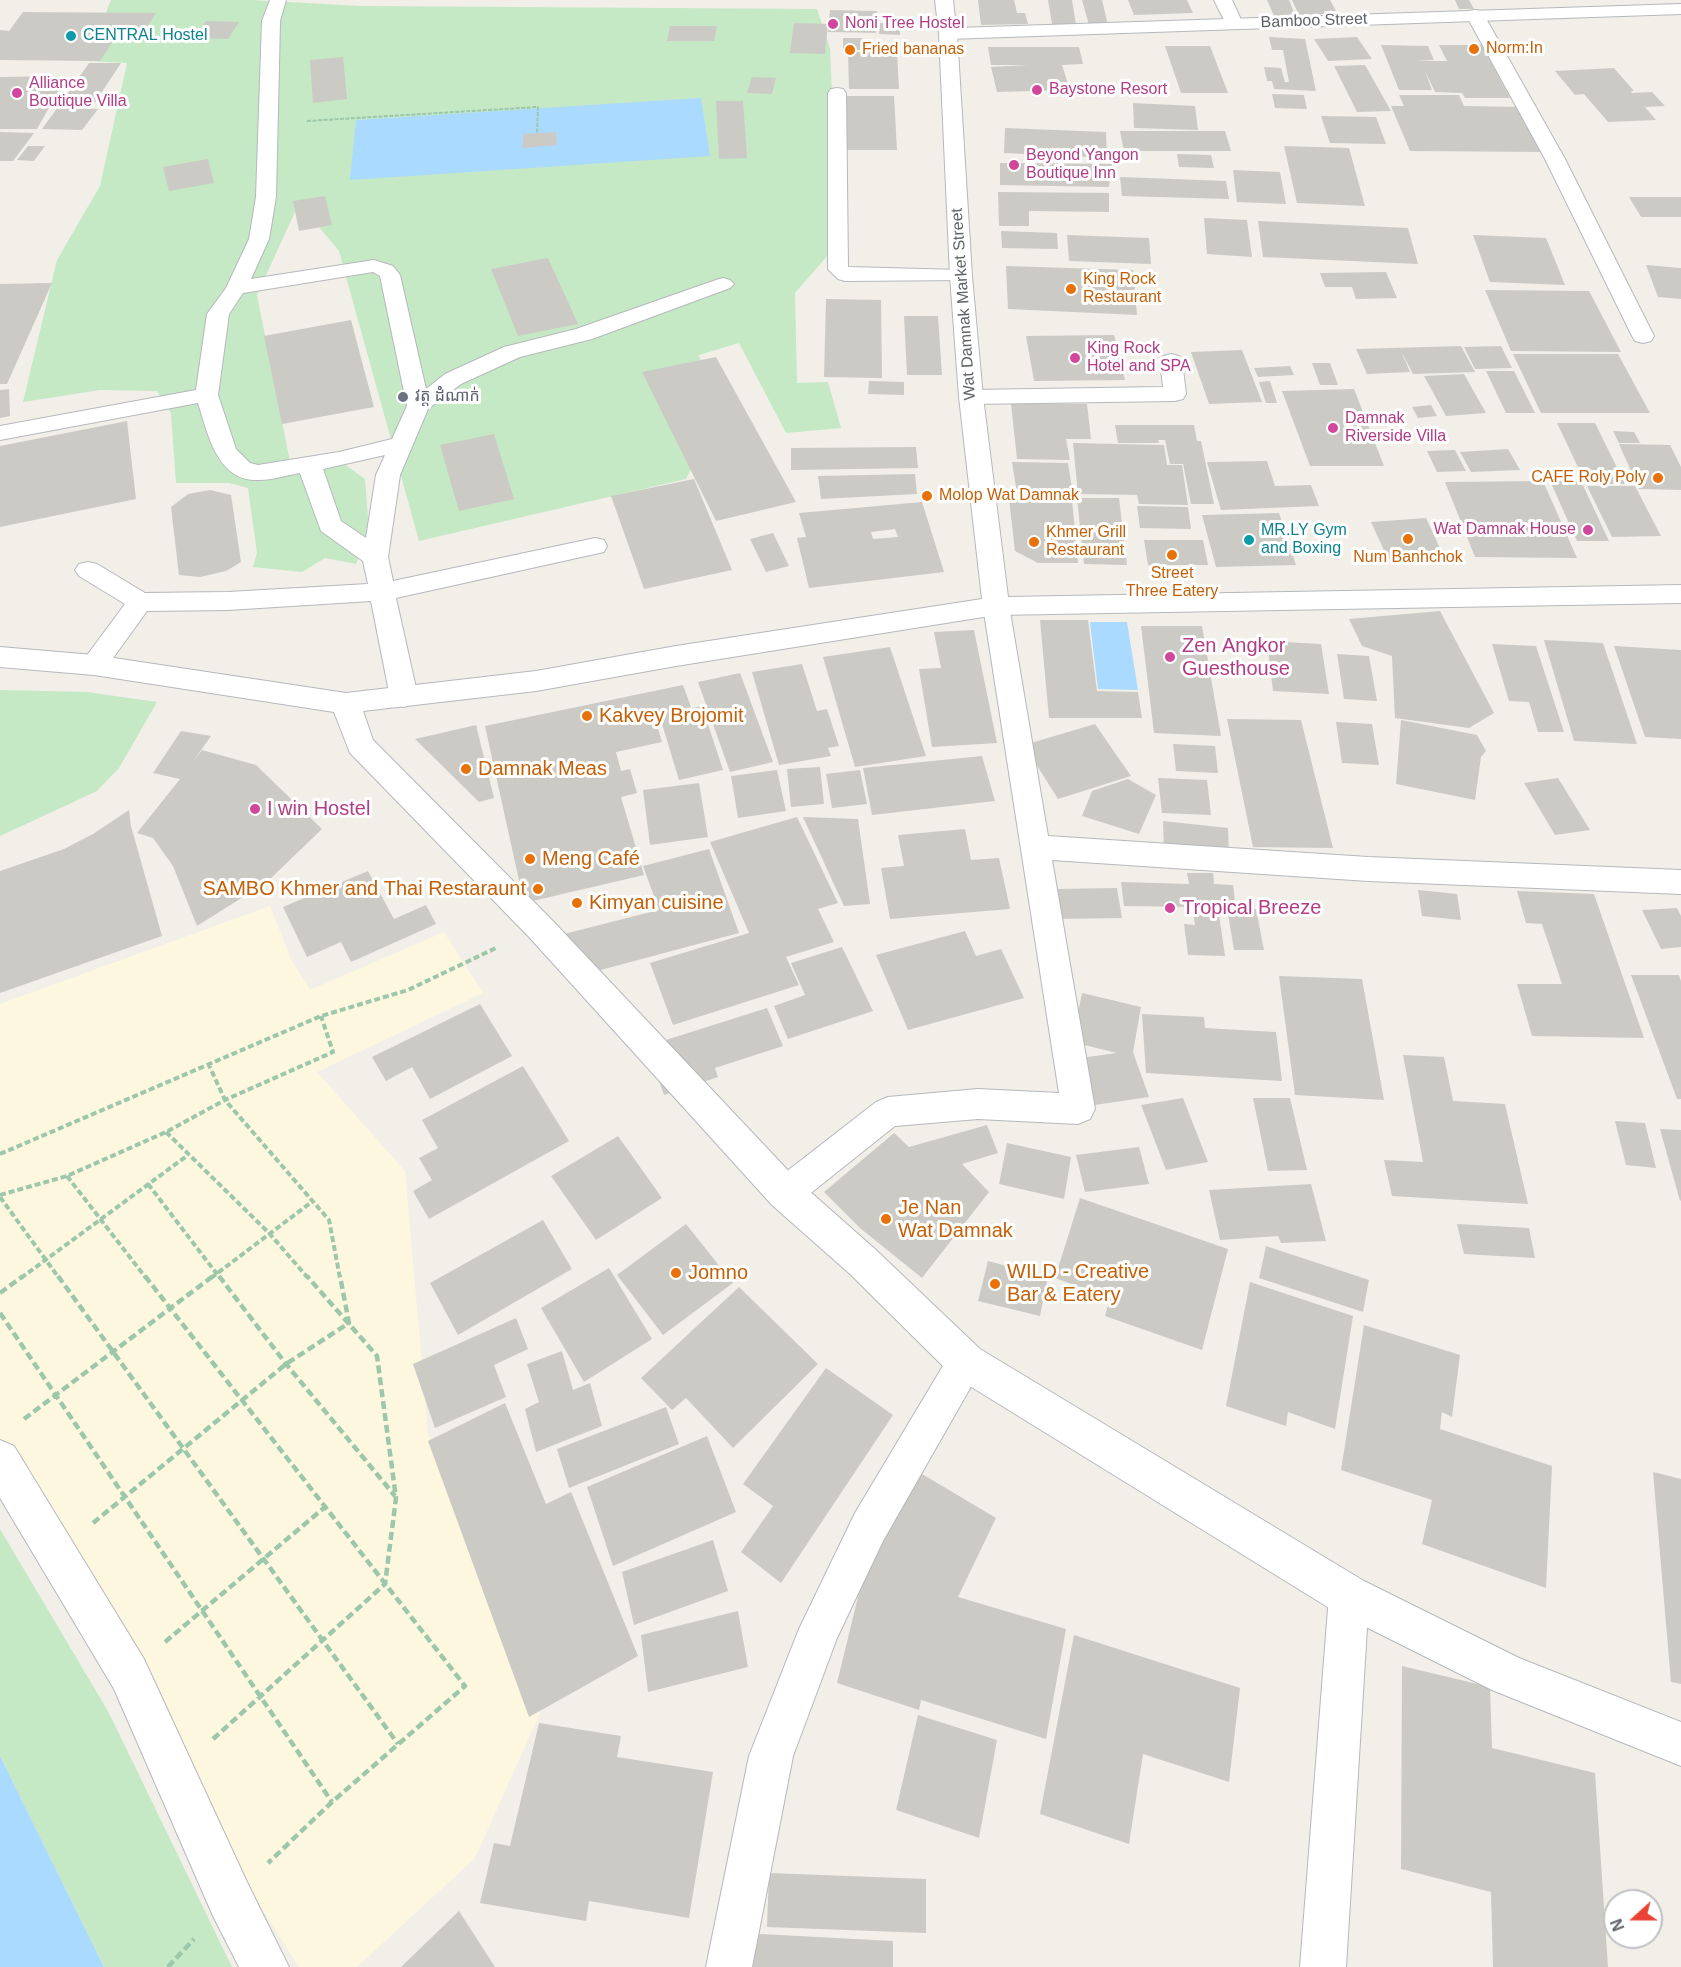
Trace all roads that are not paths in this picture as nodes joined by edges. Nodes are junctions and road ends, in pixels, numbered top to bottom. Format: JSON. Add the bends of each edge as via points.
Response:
{"nodes":[{"id":1,"x":279,"y":0,"type":"edge"},
{"id":2,"x":944,"y":0,"type":"edge"},
{"id":3,"x":1223,"y":0,"type":"edge"},
{"id":4,"x":1681,"y":9,"type":"edge"},
{"id":5,"x":1475,"y":15,"type":"junction"},
{"id":6,"x":1234,"y":24,"type":"junction"},
{"id":7,"x":948,"y":34,"type":"junction"},
{"id":8,"x":837,"y":93,"type":"dead end"},
{"id":9,"x":961,"y":276,"type":"junction"},
{"id":10,"x":723,"y":284,"type":"dead end"},
{"id":11,"x":236,"y":288,"type":"junction"},
{"id":12,"x":1643,"y":336,"type":"dead end"},
{"id":13,"x":1171,"y":361,"type":"dead end"},
{"id":14,"x":207,"y":395,"type":"junction"},
{"id":15,"x":970,"y":397,"type":"junction"},
{"id":16,"x":418,"y":406,"type":"junction"},
{"id":17,"x":0,"y":433,"type":"edge"},
{"id":18,"x":401,"y":444,"type":"junction"},
{"id":19,"x":309,"y":464,"type":"junction"},
{"id":20,"x":595,"y":546,"type":"dead end"},
{"id":21,"x":375,"y":557,"type":"junction"},
{"id":22,"x":88,"y":570,"type":"dead end"},
{"id":23,"x":384,"y":592,"type":"junction"},
{"id":24,"x":1681,"y":594,"type":"edge"},
{"id":25,"x":140,"y":602,"type":"junction"},
{"id":26,"x":996,"y":606,"type":"junction"},
{"id":27,"x":0,"y":657,"type":"edge"},
{"id":28,"x":94,"y":665,"type":"junction"},
{"id":29,"x":404,"y":697,"type":"junction"},
{"id":30,"x":346,"y":702,"type":"junction"},
{"id":31,"x":1036,"y":847,"type":"junction"},
{"id":32,"x":1681,"y":882,"type":"edge"},
{"id":33,"x":785,"y":1193,"type":"junction"},
{"id":34,"x":966,"y":1362,"type":"junction"},
{"id":35,"x":0,"y":1460,"type":"edge"},
{"id":36,"x":1348,"y":1596,"type":"junction"},
{"id":37,"x":1681,"y":1744,"type":"edge"},
{"id":38,"x":265,"y":1967,"type":"edge"},
{"id":39,"x":729,"y":1967,"type":"edge"},
{"id":40,"x":1323,"y":1967,"type":"edge"}],
"edges":[{"from":1,"to":11,"type":"lane","via":[[271,21],[266,197],[260,239]]},
{"from":2,"to":7,"type":"street","name":"Wat Damnak Market Street"},
{"from":3,"to":6,"type":"street"},
{"from":4,"to":5,"type":"street","name":"Bamboo Street"},
{"from":5,"to":6,"type":"street","name":"Bamboo Street"},
{"from":5,"to":12,"type":"street","via":[[1555,159]]},
{"from":6,"to":7,"type":"street","name":"Bamboo Street"},
{"from":7,"to":9,"type":"street","name":"Wat Damnak Market Street"},
{"from":8,"to":9,"type":"lane","via":[[838,269],[845,275]]},
{"from":9,"to":15,"type":"street","name":"Wat Damnak Market Street"},
{"from":10,"to":16,"type":"lane","via":[[584,333],[512,352],[453,379]]},
{"from":11,"to":14,"type":"lane","via":[[218,314]]},
{"from":11,"to":16,"type":"lane","via":[[374,266],[386,270]]},
{"from":13,"to":15,"type":"lane","via":[[1175,394]]},
{"from":14,"to":17,"type":"lane"},
{"from":14,"to":19,"type":"lane","via":[[225,452],[242,468],[257,473]]},
{"from":15,"to":26,"type":"street","name":"Wat Damnak Market Street"},
{"from":16,"to":18,"type":"lane"},
{"from":18,"to":19,"type":"lane"},
{"from":18,"to":21,"type":"lane","via":[[388,475]]},
{"from":19,"to":21,"type":"lane","via":[[330,525]]},
{"from":20,"to":23,"type":"lane"},
{"from":21,"to":23,"type":"lane"},
{"from":22,"to":25,"type":"lane"},
{"from":23,"to":25,"type":"lane","via":[[228,602]]},
{"from":23,"to":29,"type":"lane"},
{"from":24,"to":26,"type":"street"},
{"from":25,"to":28,"type":"lane"},
{"from":26,"to":29,"type":"street","via":[[536,681]]},
{"from":26,"to":31,"type":"lane"},
{"from":27,"to":28,"type":"street"},
{"from":28,"to":30,"type":"street"},
{"from":29,"to":30,"type":"street"},
{"from":30,"to":33,"type":"street","via":[[360,745],[540,928]]},
{"from":31,"to":32,"type":"lane","via":[[1368,869]]},
{"from":31,"to":33,"type":"lane","via":[[1078,1109],[978,1104],[888,1112]]},
{"from":33,"to":34,"type":"street"},
{"from":34,"to":36,"type":"street"},
{"from":34,"to":39,"type":"lane","via":[[869,1527],[820,1629],[771,1756]]},
{"from":35,"to":38,"type":"street","via":[[129,1674],[230,1899]]},
{"from":36,"to":37,"type":"street","via":[[1507,1675]]},
{"from":36,"to":40,"type":"lane"}]}
